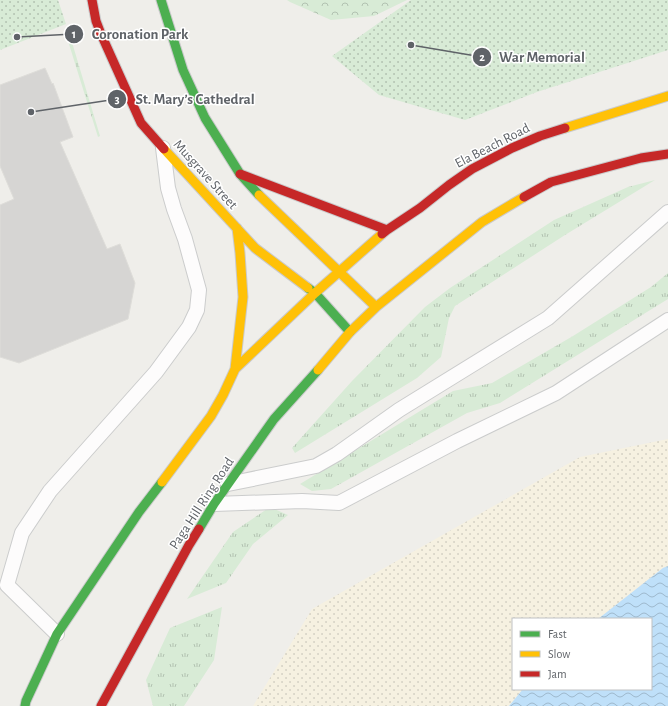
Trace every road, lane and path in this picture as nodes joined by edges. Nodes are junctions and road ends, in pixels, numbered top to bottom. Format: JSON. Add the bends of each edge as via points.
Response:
{"nodes":[{"id":1,"x":92,"y":0,"type":"edge"},
{"id":2,"x":161,"y":0,"type":"edge"},
{"id":3,"x":668,"y":96,"type":"edge"},
{"id":4,"x":163,"y":147,"type":"junction"},
{"id":5,"x":668,"y":154,"type":"edge"},
{"id":6,"x":240,"y":174,"type":"junction"},
{"id":7,"x":668,"y":212,"type":"edge"},
{"id":8,"x":237,"y":228,"type":"junction"},
{"id":9,"x":387,"y":230,"type":"junction"},
{"id":10,"x":340,"y":272,"type":"junction"},
{"id":11,"x":315,"y":293,"type":"junction"},
{"id":12,"x":376,"y":307,"type":"junction"},
{"id":13,"x":668,"y":320,"type":"edge"},
{"id":14,"x":350,"y":332,"type":"junction"},
{"id":15,"x":235,"y":369,"type":"junction"},
{"id":16,"x":228,"y":484,"type":"junction"},
{"id":17,"x":214,"y":504,"type":"junction"},
{"id":18,"x":57,"y":634,"type":"junction"},
{"id":19,"x":26,"y":703,"type":"edge"},
{"id":20,"x":36,"y":706,"type":"edge"},
{"id":21,"x":101,"y":706,"type":"edge"}],
"edges":[{"from":1,"to":4,"type":"main road","name":"Musgrave Street","via":[[101,34],[141,123]]},
{"from":2,"to":6,"type":"main road","name":"Musgrave Street","via":[[183,70],[205,118]]},
{"from":3,"to":9,"type":"main road","name":"Ela Beach Road","via":[[540,136],[512,148],[472,168]]},
{"from":4,"to":8,"type":"main road","name":"Musgrave Street"},
{"from":4,"to":18,"type":"lane","via":[[168,188],[199,290],[197,310],[189,327],[156,372],[50,491],[22,533],[7,585]]},
{"from":5,"to":12,"type":"main road","via":[[641,158],[551,182],[482,222]]},
{"from":6,"to":9,"type":"main road"},
{"from":6,"to":10,"type":"main road","name":"Musgrave Street"},
{"from":7,"to":16,"type":"lane","via":[[548,318],[399,410],[337,454],[316,466]]},
{"from":8,"to":11,"type":"main road","name":"Musgrave Street","via":[[255,248]]},
{"from":8,"to":15,"type":"main road","via":[[243,297]]},
{"from":9,"to":10,"type":"main road","name":"Ela Beach Road"},
{"from":10,"to":11,"type":"main road","name":"Ela Beach Road"},
{"from":10,"to":12,"type":"main road","name":"Musgrave Street"},
{"from":11,"to":14,"type":"main road","name":"Musgrave Street"},
{"from":11,"to":15,"type":"main road"},
{"from":12,"to":14,"type":"main road"},
{"from":13,"to":17,"type":"lane","via":[[556,393],[339,503],[302,501]]},
{"from":14,"to":16,"type":"main road","name":"Paga Hill Ring Road","via":[[274,419]]},
{"from":15,"to":18,"type":"main road","via":[[211,416],[139,512]]},
{"from":16,"to":17,"type":"main road","name":"Paga Hill Ring Road"},
{"from":17,"to":21,"type":"main road","name":"Paga Hill Ring Road"},
{"from":18,"to":19,"type":"main road"},
{"from":19,"to":20,"type":"main road"}]}
